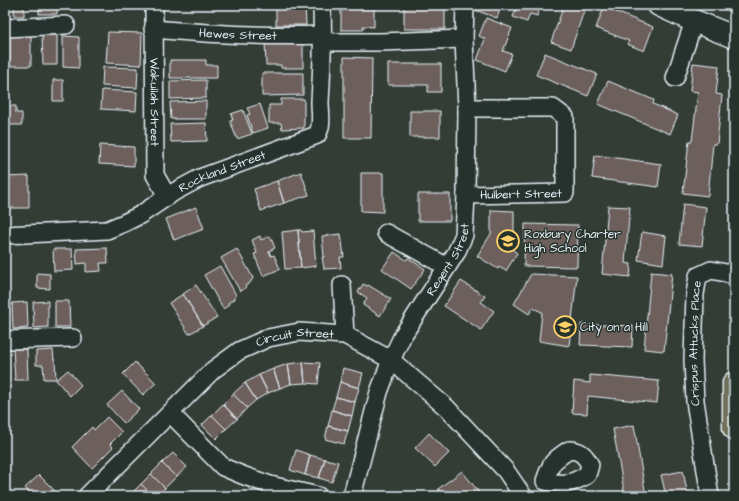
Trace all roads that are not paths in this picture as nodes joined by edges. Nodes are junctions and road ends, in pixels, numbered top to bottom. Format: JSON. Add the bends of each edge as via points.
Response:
{"nodes":[{"id":1,"x":154,"y":5,"type":"edge"},
{"id":2,"x":322,"y":5,"type":"edge"},
{"id":3,"x":465,"y":5,"type":"edge"},
{"id":4,"x":659,"y":5,"type":"edge"},
{"id":5,"x":694,"y":21,"type":"junction"},
{"id":6,"x":66,"y":25,"type":"dead end"},
{"id":7,"x":5,"y":28,"type":"edge"},
{"id":8,"x":153,"y":29,"type":"junction"},
{"id":9,"x":734,"y":37,"type":"edge"},
{"id":10,"x":323,"y":38,"type":"junction"},
{"id":11,"x":464,"y":39,"type":"junction"},
{"id":12,"x":675,"y":78,"type":"dead end"},
{"id":13,"x":467,"y":108,"type":"junction"},
{"id":14,"x":466,"y":195,"type":"junction"},
{"id":15,"x":167,"y":196,"type":"junction"},
{"id":16,"x":386,"y":233,"type":"dead end"},
{"id":17,"x":5,"y":235,"type":"edge"},
{"id":18,"x":448,"y":267,"type":"junction"},
{"id":19,"x":734,"y":276,"type":"edge"},
{"id":20,"x":342,"y":285,"type":"dead end"},
{"id":21,"x":345,"y":335,"type":"junction"},
{"id":22,"x":73,"y":338,"type":"dead end"},
{"id":23,"x":5,"y":340,"type":"edge"},
{"id":24,"x":391,"y":360,"type":"junction"},
{"id":25,"x":734,"y":383,"type":"edge"},
{"id":26,"x":171,"y":414,"type":"junction"},
{"id":27,"x":734,"y":428,"type":"edge"},
{"id":28,"x":545,"y":481,"type":"dead end"},
{"id":29,"x":522,"y":495,"type":"edge"},
{"id":30,"x":86,"y":496,"type":"edge"},
{"id":31,"x":318,"y":496,"type":"edge"},
{"id":32,"x":352,"y":496,"type":"edge"},
{"id":33,"x":710,"y":496,"type":"edge"}],
"edges":[{"from":1,"to":8,"type":"street","name":"Wakullah Street"},
{"from":2,"to":10,"type":"street","name":"Rockland Street"},
{"from":3,"to":11,"type":"street","name":"Regent Street"},
{"from":4,"to":5,"type":"street"},
{"from":5,"to":9,"type":"street"},
{"from":5,"to":12,"type":"street"},
{"from":6,"to":7,"type":"street"},
{"from":8,"to":10,"type":"street","name":"Hewes Street","via":[[204,34]]},
{"from":8,"to":15,"type":"street","name":"Wakullah Street","via":[[155,175]]},
{"from":10,"to":11,"type":"street","name":"Hewes Street","via":[[380,42]]},
{"from":10,"to":15,"type":"street","name":"Rockland Street","via":[[321,129],[317,135],[200,178]]},
{"from":11,"to":13,"type":"street","name":"Regent Street"},
{"from":13,"to":14,"type":"street","name":"Regent Street"},
{"from":13,"to":14,"type":"street","name":"Hulbert Street","via":[[553,108],[565,117],[566,193]]},
{"from":14,"to":18,"type":"street","name":"Regent Street","via":[[464,235]]},
{"from":15,"to":17,"type":"street","name":"Rockland Street","via":[[140,215],[108,230]]},
{"from":16,"to":18,"type":"street"},
{"from":18,"to":24,"type":"street","name":"Regent Street"},
{"from":19,"to":33,"type":"street","name":"Crispus Attucks Place","via":[[711,270],[698,276],[695,294],[695,401]]},
{"from":20,"to":21,"type":"street"},
{"from":21,"to":24,"type":"street","name":"Circuit Street"},
{"from":21,"to":26,"type":"street","name":"Circuit Street","via":[[299,332],[260,341],[239,351],[213,370]]},
{"from":22,"to":23,"type":"street"},
{"from":24,"to":29,"type":"street","name":"Circuit Street","via":[[447,408],[506,471]]},
{"from":24,"to":32,"type":"street","name":"Regent Street","via":[[379,392]]},
{"from":25,"to":27,"type":"main road"},
{"from":26,"to":30,"type":"street","name":"Circuit Street"},
{"from":26,"to":31,"type":"street","via":[[223,467],[270,485]]},
{"from":28,"to":29,"type":"street"}]}
